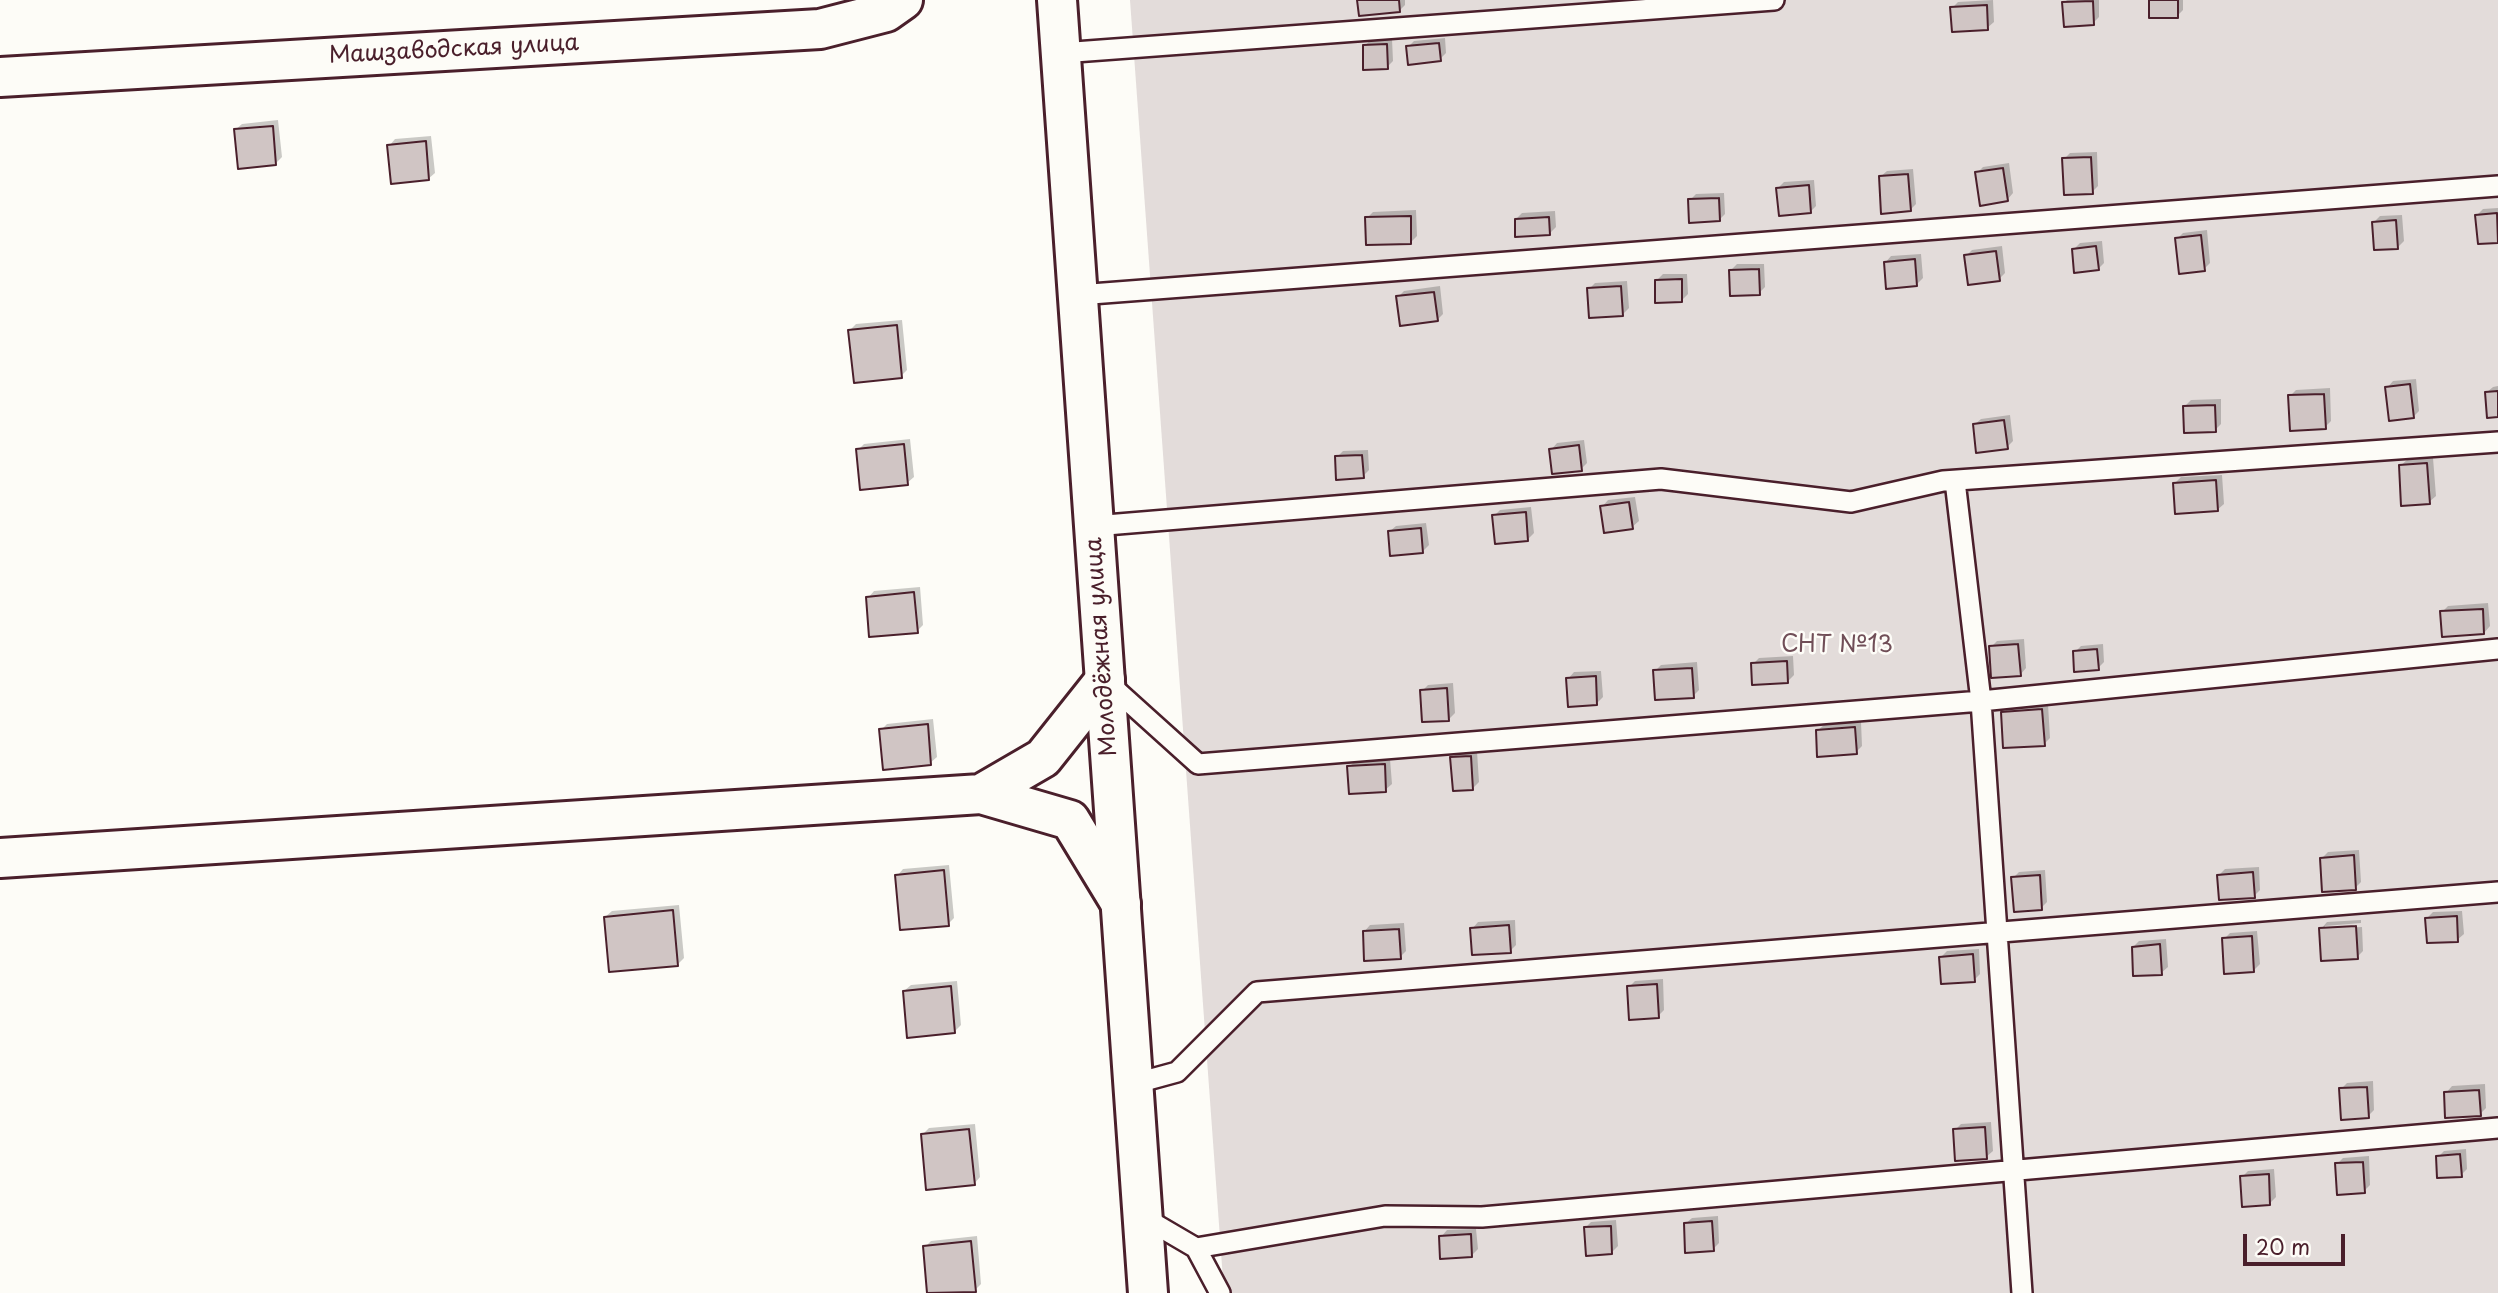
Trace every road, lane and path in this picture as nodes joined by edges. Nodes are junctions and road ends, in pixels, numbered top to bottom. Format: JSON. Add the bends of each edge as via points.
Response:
{"nodes":[{"id":1,"x":903,"y":0,"type":"edge"},
{"id":2,"x":1057,"y":0,"type":"edge"},
{"id":3,"x":1774,"y":0,"type":"edge"},
{"id":4,"x":1061,"y":53,"type":"junction"},
{"id":5,"x":0,"y":77,"type":"edge"},
{"id":6,"x":2498,"y":186,"type":"edge"},
{"id":7,"x":1078,"y":295,"type":"junction"},
{"id":8,"x":2498,"y":442,"type":"edge"},
{"id":9,"x":1955,"y":481,"type":"junction"},
{"id":10,"x":1094,"y":526,"type":"junction"},
{"id":11,"x":2498,"y":649,"type":"edge"},
{"id":12,"x":1105,"y":680,"type":"junction"},
{"id":13,"x":1981,"y":701,"type":"junction"},
{"id":14,"x":981,"y":794,"type":"junction"},
{"id":15,"x":0,"y":858,"type":"edge"},
{"id":16,"x":2498,"y":892,"type":"edge"},
{"id":17,"x":1121,"y":904,"type":"junction"},
{"id":18,"x":1995,"y":932,"type":"junction"},
{"id":19,"x":1133,"y":1084,"type":"junction"},
{"id":20,"x":2498,"y":1128,"type":"edge"},
{"id":21,"x":2011,"y":1171,"type":"junction"},
{"id":22,"x":1143,"y":1217,"type":"junction"},
{"id":23,"x":1196,"y":1248,"type":"junction"},
{"id":24,"x":1148,"y":1293,"type":"edge"},
{"id":25,"x":1220,"y":1293,"type":"edge"},
{"id":26,"x":2021,"y":1293,"type":"edge"}],
"edges":[{"from":1,"to":5,"type":"street","name":"Машзаводская улица","via":[[886,12],[820,29]]},
{"from":2,"to":4,"type":"street","name":"Молодёжная улица"},
{"from":3,"to":4,"type":"lane"},
{"from":4,"to":7,"type":"street","name":"Молодёжная улица"},
{"from":6,"to":7,"type":"lane"},
{"from":7,"to":10,"type":"street","name":"Молодёжная улица"},
{"from":8,"to":9,"type":"lane"},
{"from":9,"to":10,"type":"lane","via":[[1851,502],[1661,479]]},
{"from":9,"to":13,"type":"lane"},
{"from":10,"to":12,"type":"street","name":"Молодёжная улица"},
{"from":11,"to":13,"type":"lane"},
{"from":12,"to":13,"type":"lane","via":[[1198,764]]},
{"from":12,"to":14,"type":"street","via":[[1043,758]]},
{"from":12,"to":17,"type":"street","name":"Молодёжная улица"},
{"from":13,"to":18,"type":"lane"},
{"from":14,"to":15,"type":"street"},
{"from":14,"to":17,"type":"street","via":[[1070,820]]},
{"from":16,"to":18,"type":"lane"},
{"from":17,"to":19,"type":"street","name":"Молодёжная улица"},
{"from":18,"to":19,"type":"lane","via":[[1257,992],[1177,1072]]},
{"from":18,"to":21,"type":"lane"},
{"from":19,"to":22,"type":"street","name":"Молодёжная улица"},
{"from":20,"to":21,"type":"lane"},
{"from":21,"to":23,"type":"lane","via":[[1482,1217],[1385,1216]]},
{"from":21,"to":26,"type":"lane"},
{"from":22,"to":23,"type":"lane"},
{"from":22,"to":24,"type":"street","name":"Молодёжная улица"},
{"from":23,"to":25,"type":"lane"}]}
